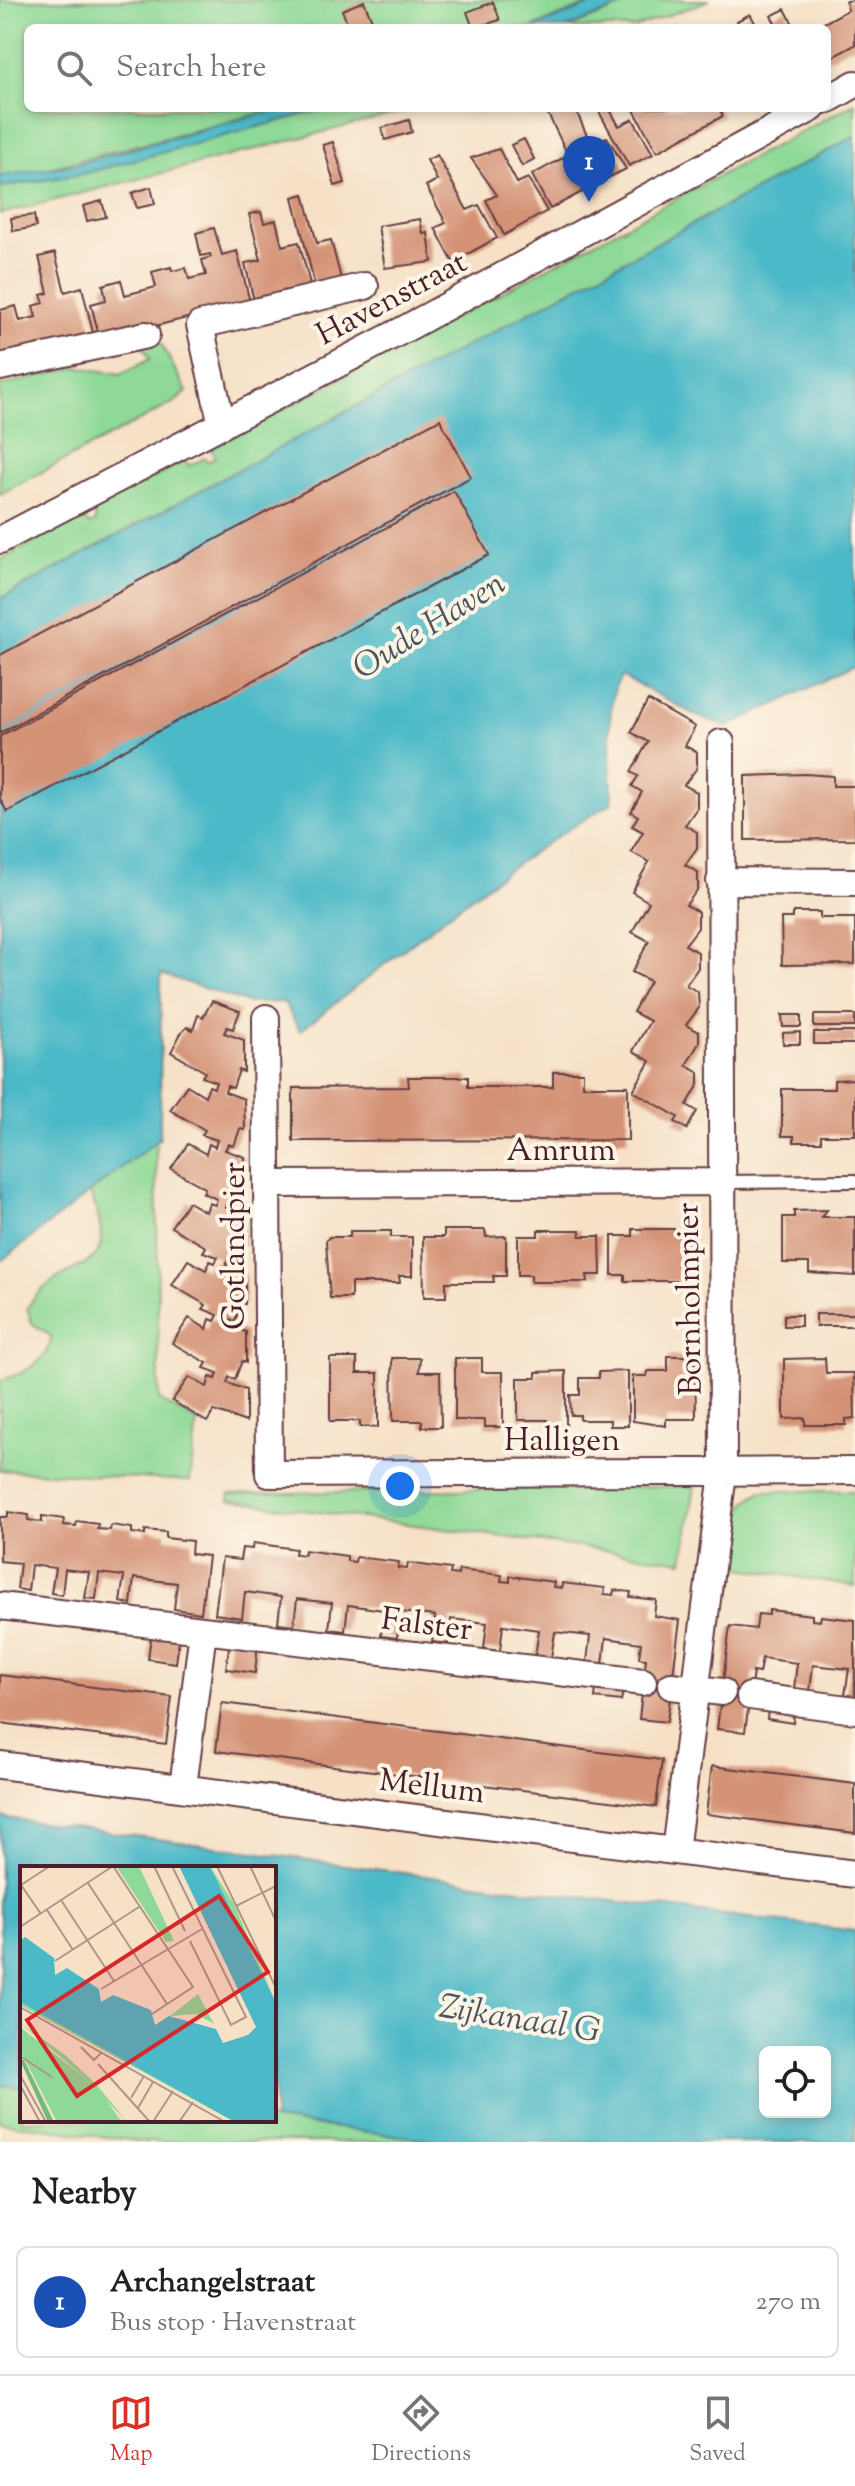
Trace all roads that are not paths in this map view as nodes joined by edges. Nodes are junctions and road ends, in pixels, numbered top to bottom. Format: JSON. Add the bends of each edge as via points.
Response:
{"nodes":[{"id":1,"x":855,"y":84,"type":"edge"},
{"id":2,"x":831,"y":98,"type":"edge"},
{"id":3,"x":805,"y":112,"type":"edge"},
{"id":4,"x":365,"y":286,"type":"dead end"},
{"id":5,"x":146,"y":335,"type":"dead end"},
{"id":6,"x":0,"y":367,"type":"edge"},
{"id":7,"x":222,"y":425,"type":"junction"},
{"id":8,"x":0,"y":540,"type":"edge"},
{"id":9,"x":721,"y":743,"type":"dead end"},
{"id":10,"x":720,"y":881,"type":"junction"},
{"id":11,"x":855,"y":882,"type":"edge"},
{"id":12,"x":266,"y":1018,"type":"dead end"},
{"id":13,"x":855,"y":1181,"type":"edge"},
{"id":14,"x":720,"y":1182,"type":"junction"},
{"id":15,"x":267,"y":1184,"type":"junction"},
{"id":16,"x":855,"y":1471,"type":"edge"},
{"id":17,"x":723,"y":1473,"type":"junction"},
{"id":18,"x":269,"y":1474,"type":"joint"},
{"id":19,"x":0,"y":1606,"type":"edge"},
{"id":20,"x":203,"y":1631,"type":"junction"},
{"id":21,"x":643,"y":1682,"type":"dead end"},
{"id":22,"x":683,"y":1687,"type":"junction"},
{"id":23,"x":722,"y":1692,"type":"dead end"},
{"id":24,"x":750,"y":1696,"type":"dead end"},
{"id":25,"x":855,"y":1710,"type":"edge"},
{"id":26,"x":0,"y":1765,"type":"edge"},
{"id":27,"x":183,"y":1787,"type":"junction"},
{"id":28,"x":675,"y":1851,"type":"junction"},
{"id":29,"x":855,"y":1874,"type":"edge"}],
"edges":[{"from":1,"to":2,"type":"street"},
{"from":3,"to":7,"type":"street","name":"Havenstraat"},
{"from":4,"to":7,"type":"street","via":[[200,325]]},
{"from":5,"to":6,"type":"street"},
{"from":7,"to":8,"type":"street","name":"Havenstraat"},
{"from":9,"to":10,"type":"street","name":"Bornholmpier"},
{"from":10,"to":11,"type":"street"},
{"from":10,"to":14,"type":"street","name":"Bornholmpier"},
{"from":12,"to":15,"type":"street","name":"Gotlandpier"},
{"from":13,"to":14,"type":"lane","name":"Amrum"},
{"from":14,"to":15,"type":"street","name":"Amrum"},
{"from":14,"to":17,"type":"street","name":"Bornholmpier"},
{"from":15,"to":18,"type":"street","name":"Gotlandpier"},
{"from":16,"to":17,"type":"street","name":"Halligen"},
{"from":17,"to":18,"type":"street","name":"Halligen"},
{"from":17,"to":22,"type":"street","name":"Bornholmpier"},
{"from":19,"to":20,"type":"street","name":"Falster"},
{"from":20,"to":21,"type":"street","name":"Falster"},
{"from":20,"to":27,"type":"street"},
{"from":22,"to":23,"type":"street"},
{"from":22,"to":28,"type":"street","name":"Bornholmpier"},
{"from":24,"to":25,"type":"street"},
{"from":26,"to":27,"type":"street","name":"Mellum"},
{"from":27,"to":28,"type":"street","name":"Mellum"},
{"from":28,"to":29,"type":"street","name":"Mellum"}]}
